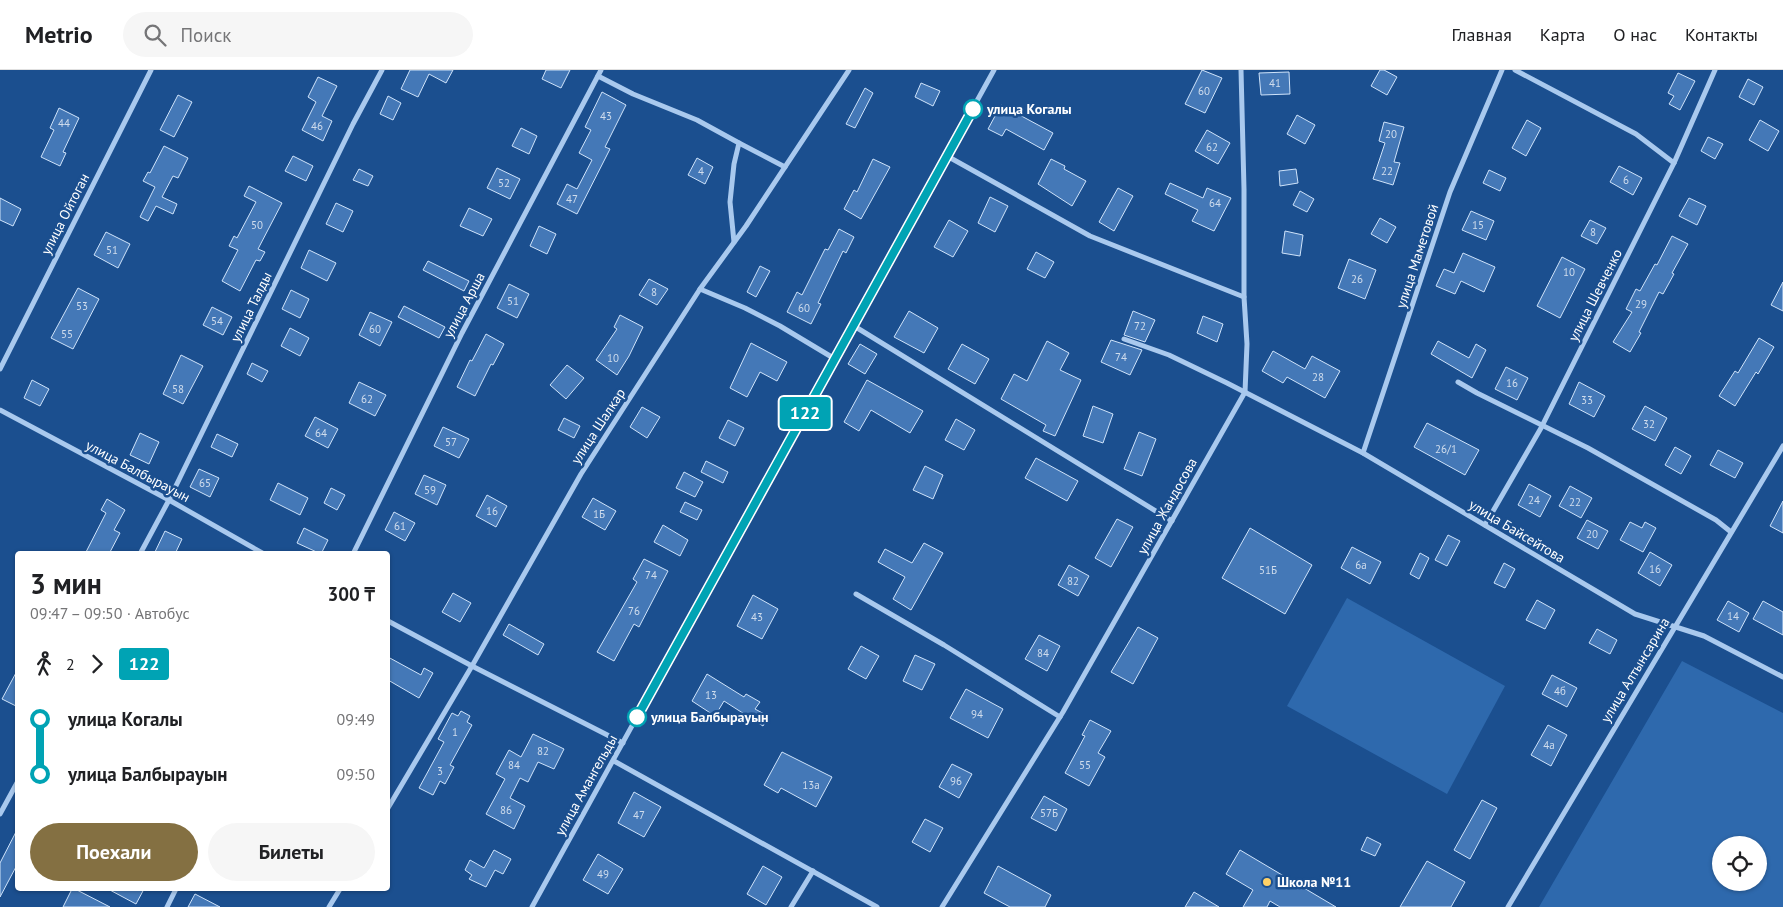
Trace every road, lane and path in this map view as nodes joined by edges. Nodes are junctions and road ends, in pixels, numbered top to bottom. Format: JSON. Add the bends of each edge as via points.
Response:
{"nodes":[{"id":1,"x":150,"y":70,"type":"edge"},
{"id":2,"x":382,"y":70,"type":"edge"},
{"id":3,"x":601,"y":70,"type":"edge"},
{"id":4,"x":850,"y":70,"type":"edge"},
{"id":5,"x":994,"y":70,"type":"edge"},
{"id":6,"x":1240,"y":70,"type":"edge"},
{"id":7,"x":1502,"y":70,"type":"edge"},
{"id":8,"x":1515,"y":70,"type":"edge"},
{"id":9,"x":1715,"y":70,"type":"edge"},
{"id":10,"x":598,"y":76,"type":"junction"},
{"id":11,"x":739,"y":143,"type":"junction"},
{"id":12,"x":947,"y":156,"type":"junction"},
{"id":13,"x":1674,"y":163,"type":"junction"},
{"id":14,"x":785,"y":167,"type":"junction"},
{"id":15,"x":734,"y":243,"type":"junction"},
{"id":16,"x":700,"y":289,"type":"junction"},
{"id":17,"x":1244,"y":297,"type":"junction"},
{"id":18,"x":854,"y":326,"type":"junction"},
{"id":19,"x":1124,"y":339,"type":"dead end"},
{"id":20,"x":835,"y":359,"type":"junction"},
{"id":21,"x":0,"y":369,"type":"edge"},
{"id":22,"x":1458,"y":382,"type":"dead end"},
{"id":23,"x":1245,"y":392,"type":"junction"},
{"id":24,"x":0,"y":410,"type":"edge"},
{"id":25,"x":1543,"y":424,"type":"junction"},
{"id":26,"x":1783,"y":446,"type":"edge"},
{"id":27,"x":1363,"y":453,"type":"junction"},
{"id":28,"x":169,"y":500,"type":"junction"},
{"id":29,"x":1172,"y":521,"type":"junction"},
{"id":30,"x":1485,"y":525,"type":"junction"},
{"id":31,"x":1731,"y":532,"type":"junction"},
{"id":32,"x":142,"y":551,"type":"edge"},
{"id":33,"x":259,"y":551,"type":"edge"},
{"id":34,"x":354,"y":551,"type":"edge"},
{"id":35,"x":856,"y":594,"type":"dead end"},
{"id":36,"x":390,"y":622,"type":"edge"},
{"id":37,"x":1674,"y":628,"type":"junction"},
{"id":38,"x":472,"y":666,"type":"junction"},
{"id":39,"x":1783,"y":677,"type":"edge"},
{"id":40,"x":1060,"y":717,"type":"junction"},
{"id":41,"x":622,"y":743,"type":"junction"},
{"id":42,"x":614,"y":761,"type":"junction"},
{"id":43,"x":15,"y":786,"type":"edge"},
{"id":44,"x":390,"y":805,"type":"edge"},
{"id":45,"x":0,"y":814,"type":"edge"},
{"id":46,"x":813,"y":871,"type":"junction"},
{"id":47,"x":175,"y":891,"type":"edge"},
{"id":48,"x":339,"y":891,"type":"edge"},
{"id":49,"x":167,"y":907,"type":"edge"},
{"id":50,"x":329,"y":907,"type":"edge"},
{"id":51,"x":532,"y":907,"type":"edge"},
{"id":52,"x":791,"y":907,"type":"edge"},
{"id":53,"x":877,"y":907,"type":"edge"},
{"id":54,"x":942,"y":907,"type":"edge"},
{"id":55,"x":1508,"y":907,"type":"edge"}],
"edges":[{"from":1,"to":21,"type":"street","name":"улица Ойтоган"},
{"from":2,"to":28,"type":"street","name":"улица Талды"},
{"from":3,"to":10,"type":"street","name":"улица Арша"},
{"from":4,"to":14,"type":"street","name":"улица Шалкар"},
{"from":5,"to":12,"type":"street","name":"улица Амангельды"},
{"from":6,"to":17,"type":"street","name":"улица Жандосова"},
{"from":7,"to":27,"type":"street","name":"улица Маметовой","via":[[1450,192]]},
{"from":8,"to":13,"type":"street","via":[[1636,134]]},
{"from":9,"to":13,"type":"street","name":"улица Шевченко"},
{"from":10,"to":11,"type":"street","via":[[698,120]]},
{"from":10,"to":34,"type":"street","name":"улица Арша","via":[[462,332]]},
{"from":11,"to":14,"type":"street"},
{"from":11,"to":15,"type":"street","via":[[730,202]]},
{"from":12,"to":17,"type":"street","via":[[1090,236]]},
{"from":12,"to":18,"type":"street","name":"улица Амангельды"},
{"from":13,"to":25,"type":"street","name":"улица Шевченко"},
{"from":14,"to":15,"type":"street","name":"улица Шалкар"},
{"from":15,"to":16,"type":"street","name":"улица Шалкар"},
{"from":16,"to":20,"type":"street","via":[[754,312]]},
{"from":16,"to":38,"type":"street","name":"улица Шалкар","via":[[581,474]]},
{"from":17,"to":23,"type":"street","name":"улица Жандосова","via":[[1247,344]]},
{"from":18,"to":20,"type":"street","name":"улица Амангельды"},
{"from":18,"to":29,"type":"street"},
{"from":19,"to":23,"type":"street","name":"улица Байсейтова","via":[[1169,355]]},
{"from":20,"to":41,"type":"street","name":"улица Амангельды"},
{"from":22,"to":25,"type":"street"},
{"from":23,"to":27,"type":"street","name":"улица Байсейтова"},
{"from":23,"to":29,"type":"street","name":"улица Жандосова"},
{"from":24,"to":28,"type":"street","name":"улица Балбырауын"},
{"from":25,"to":30,"type":"street","name":"улица Шевченко"},
{"from":25,"to":31,"type":"street","via":[[1648,480]]},
{"from":26,"to":31,"type":"street","name":"улица Алтынсарина"},
{"from":27,"to":30,"type":"street","name":"улица Байсейтова"},
{"from":28,"to":32,"type":"street","name":"улица Талды"},
{"from":28,"to":33,"type":"street","name":"улица Балбырауын"},
{"from":29,"to":40,"type":"street","name":"улица Жандосова"},
{"from":30,"to":37,"type":"street","name":"улица Байсейтова","via":[[1635,614]]},
{"from":31,"to":37,"type":"street","name":"улица Алтынсарина"},
{"from":35,"to":40,"type":"street","via":[[944,644]]},
{"from":36,"to":38,"type":"street"},
{"from":37,"to":39,"type":"street","name":"улица Байсейтова","via":[[1704,636]]},
{"from":37,"to":55,"type":"street","name":"улица Алтынсарина"},
{"from":38,"to":41,"type":"street"},
{"from":38,"to":44,"type":"street","name":"улица Шалкар"},
{"from":40,"to":54,"type":"street","name":"улица Жандосова"},
{"from":41,"to":42,"type":"street","name":"улица Амангельды"},
{"from":42,"to":46,"type":"street"},
{"from":42,"to":51,"type":"street","name":"улица Амангельды"},
{"from":43,"to":45,"type":"street"},
{"from":46,"to":52,"type":"street"},
{"from":46,"to":53,"type":"street"},
{"from":47,"to":49,"type":"street"},
{"from":48,"to":50,"type":"street"}]}
